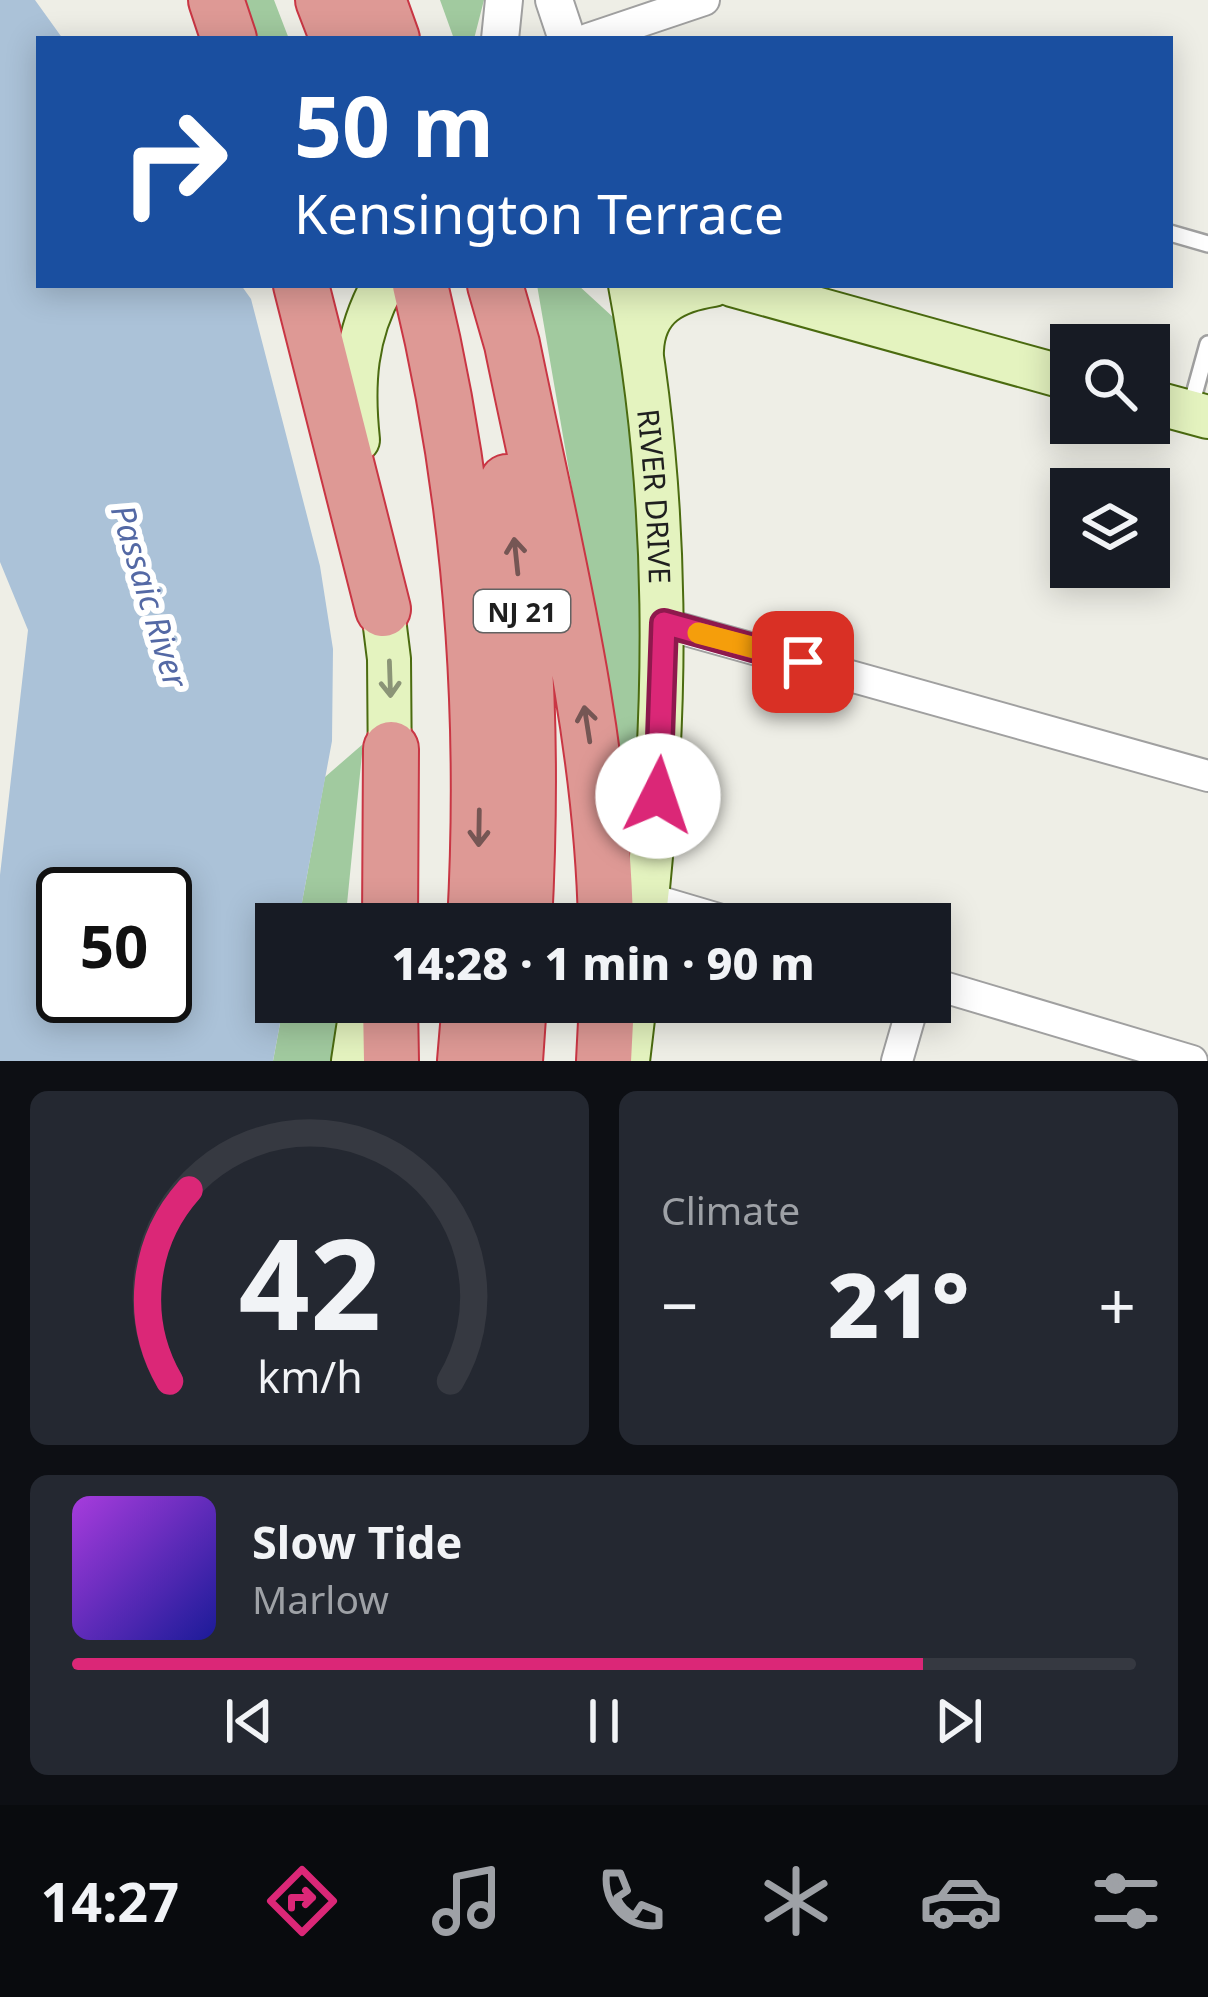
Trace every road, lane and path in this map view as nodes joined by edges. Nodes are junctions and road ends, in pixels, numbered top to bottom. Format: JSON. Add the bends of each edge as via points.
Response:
{"nodes":[{"id":1,"x":216,"y":0,"type":"edge"},
{"id":2,"x":323,"y":0,"type":"edge"},
{"id":3,"x":377,"y":0,"type":"edge"},
{"id":4,"x":504,"y":0,"type":"edge"},
{"id":5,"x":554,"y":0,"type":"edge"},
{"id":6,"x":704,"y":0,"type":"edge"},
{"id":7,"x":228,"y":36,"type":"edge"},
{"id":8,"x":337,"y":36,"type":"edge"},
{"id":9,"x":391,"y":36,"type":"edge"},
{"id":10,"x":500,"y":36,"type":"edge"},
{"id":11,"x":566,"y":36,"type":"edge"},
{"id":12,"x":597,"y":36,"type":"edge"},
{"id":13,"x":1173,"y":234,"type":"edge"},
{"id":14,"x":1208,"y":244,"type":"edge"},
{"id":15,"x":302,"y":288,"type":"edge"},
{"id":16,"x":369,"y":288,"type":"edge"},
{"id":17,"x":382,"y":288,"type":"edge"},
{"id":18,"x":611,"y":288,"type":"edge"},
{"id":19,"x":630,"y":288,"type":"edge"},
{"id":20,"x":701,"y":288,"type":"edge"},
{"id":21,"x":743,"y":288,"type":"edge"},
{"id":22,"x":484,"y":291,"type":"edge"},
{"id":23,"x":426,"y":311,"type":"edge"},
{"id":24,"x":1208,"y":344,"type":"edge"},
{"id":25,"x":641,"y":357,"type":"junction"},
{"id":26,"x":1050,"y":373,"type":"edge"},
{"id":27,"x":354,"y":378,"type":"junction"},
{"id":28,"x":1182,"y":410,"type":"edge"},
{"id":29,"x":383,"y":609,"type":"junction"},
{"id":30,"x":664,"y":623,"type":"junction"},
{"id":31,"x":391,"y":749,"type":"junction"},
{"id":32,"x":1208,"y":776,"type":"edge"},
{"id":33,"x":377,"y":903,"type":"edge"},
{"id":34,"x":390,"y":903,"type":"edge"},
{"id":35,"x":476,"y":903,"type":"edge"},
{"id":36,"x":525,"y":903,"type":"edge"},
{"id":37,"x":628,"y":903,"type":"edge"},
{"id":38,"x":634,"y":903,"type":"edge"},
{"id":39,"x":951,"y":988,"type":"edge"},
{"id":40,"x":359,"y":1023,"type":"edge"},
{"id":41,"x":390,"y":1023,"type":"edge"},
{"id":42,"x":468,"y":1023,"type":"edge"},
{"id":43,"x":518,"y":1023,"type":"edge"},
{"id":44,"x":606,"y":1023,"type":"edge"},
{"id":45,"x":633,"y":1023,"type":"edge"},
{"id":46,"x":908,"y":1023,"type":"edge"},
{"id":47,"x":1186,"y":1060,"type":"edge"},
{"id":48,"x":353,"y":1061,"type":"edge"},
{"id":49,"x":391,"y":1061,"type":"edge"},
{"id":50,"x":465,"y":1061,"type":"edge"},
{"id":51,"x":515,"y":1061,"type":"edge"},
{"id":52,"x":604,"y":1061,"type":"edge"},
{"id":53,"x":628,"y":1061,"type":"edge"},
{"id":54,"x":897,"y":1061,"type":"edge"}],
"edges":[{"from":1,"to":7,"type":"highway"},
{"from":2,"to":8,"type":"highway"},
{"from":3,"to":9,"type":"highway"},
{"from":4,"to":10,"type":"street"},
{"from":5,"to":11,"type":"street"},
{"from":6,"to":12,"type":"street"},
{"from":13,"to":14,"type":"lane"},
{"from":15,"to":29,"type":"highway"},
{"from":16,"to":27,"type":"street"},
{"from":17,"to":27,"type":"main road"},
{"from":18,"to":25,"type":"main road"},
{"from":19,"to":25,"type":"main road","name":"RIVER DRIVE"},
{"from":20,"to":25,"type":"main road","via":[[661,303],[643,332]]},
{"from":21,"to":26,"type":"main road"},
{"from":36,"to":22,"type":"highway","number":"NJ 21","one_way":true,"via":[[522,602]]},
{"from":37,"to":22,"type":"highway","one_way":true,"via":[[601,828],[585,707]]},
{"from":23,"to":35,"type":"highway","number":"NJ 21","one_way":true,"via":[[472,607]]},
{"from":24,"to":28,"type":"lane"},
{"from":25,"to":30,"type":"main road","name":"RIVER DRIVE"},
{"from":27,"to":29,"type":"main road"},
{"from":29,"to":31,"type":"main road","one_way":true},
{"from":30,"to":32,"type":"street"},
{"from":30,"to":38,"type":"main road","name":"RIVER DRIVE","via":[[661,764]]},
{"from":31,"to":33,"type":"main road"},
{"from":31,"to":34,"type":"highway"},
{"from":39,"to":47,"type":"street"},
{"from":40,"to":48,"type":"main road"},
{"from":41,"to":49,"type":"highway"},
{"from":42,"to":50,"type":"highway"},
{"from":43,"to":51,"type":"highway"},
{"from":44,"to":52,"type":"highway"},
{"from":45,"to":53,"type":"main road"},
{"from":46,"to":54,"type":"street"}]}
